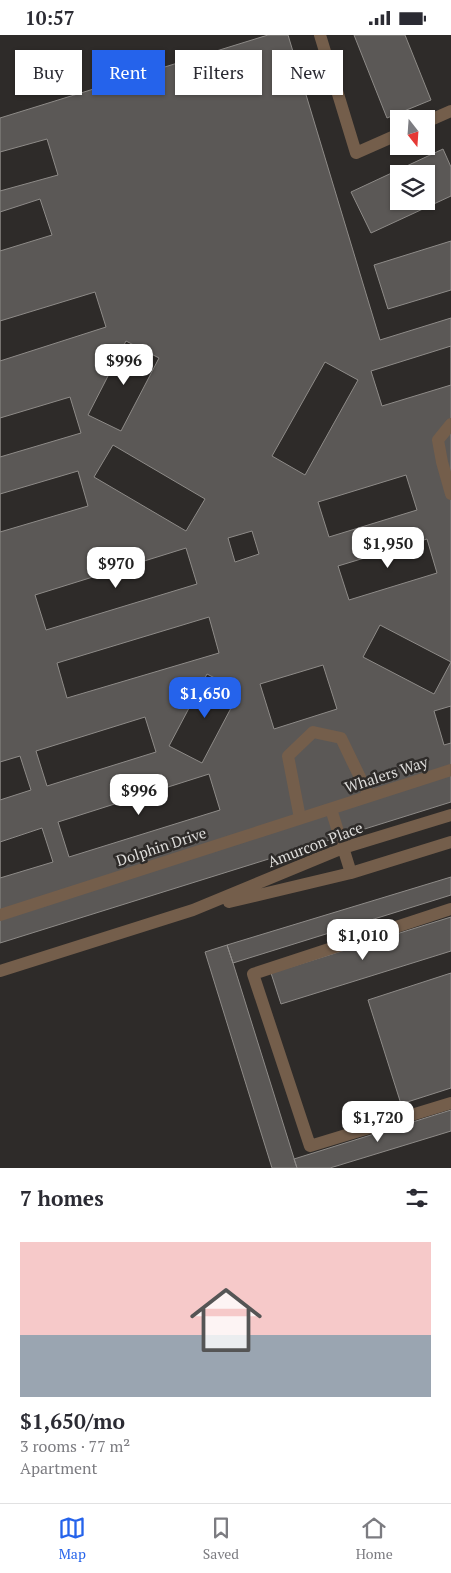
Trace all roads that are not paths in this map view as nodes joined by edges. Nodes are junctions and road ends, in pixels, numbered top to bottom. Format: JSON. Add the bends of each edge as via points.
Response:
{"nodes":[{"id":1,"x":320,"y":35,"type":"edge"},
{"id":2,"x":451,"y":111,"type":"edge"},
{"id":3,"x":435,"y":118,"type":"edge"},
{"id":4,"x":390,"y":138,"type":"edge"},
{"id":5,"x":451,"y":424,"type":"edge"},
{"id":6,"x":451,"y":494,"type":"edge"},
{"id":7,"x":451,"y":770,"type":"edge"},
{"id":8,"x":369,"y":796,"type":"junction"},
{"id":9,"x":331,"y":809,"type":"junction"},
{"id":10,"x":451,"y":815,"type":"edge"},
{"id":11,"x":300,"y":818,"type":"junction"},
{"id":12,"x":451,"y":842,"type":"edge"},
{"id":13,"x":343,"y":849,"type":"junction"},
{"id":14,"x":351,"y":873,"type":"junction"},
{"id":15,"x":451,"y":909,"type":"edge"},
{"id":16,"x":193,"y":910,"type":"junction"},
{"id":17,"x":0,"y":915,"type":"edge"},
{"id":18,"x":0,"y":971,"type":"edge"},
{"id":19,"x":451,"y":1103,"type":"edge"}],
"edges":[{"from":1,"to":4,"type":"street","via":[[356,153]]},
{"from":2,"to":3,"type":"street"},
{"from":5,"to":6,"type":"street","via":[[438,440]]},
{"from":7,"to":8,"type":"street","name":"Whalers Way"},
{"from":8,"to":9,"type":"street","name":"Whalers Way"},
{"from":8,"to":11,"type":"street","via":[[341,738],[313,732],[288,756]]},
{"from":9,"to":11,"type":"street","name":"Dolphin Drive"},
{"from":9,"to":13,"type":"street"},
{"from":10,"to":13,"type":"street","name":"Amurcon Place"},
{"from":11,"to":17,"type":"street","name":"Dolphin Drive"},
{"from":12,"to":14,"type":"street","name":"Amurcon Place"},
{"from":13,"to":14,"type":"street"},
{"from":13,"to":16,"type":"street","name":"Amurcon Place"},
{"from":14,"to":16,"type":"street","name":"Amurcon Place"},
{"from":15,"to":19,"type":"street","via":[[253,973],[310,1145]]},
{"from":16,"to":18,"type":"street","name":"Amurcon Place"}]}
